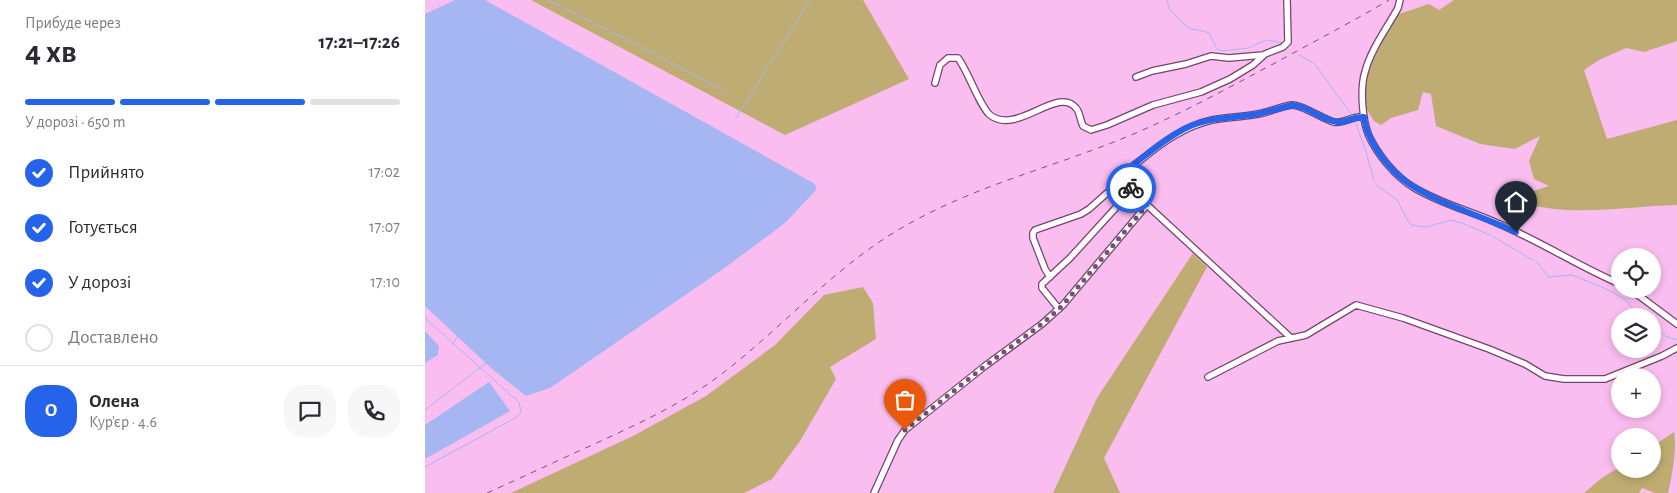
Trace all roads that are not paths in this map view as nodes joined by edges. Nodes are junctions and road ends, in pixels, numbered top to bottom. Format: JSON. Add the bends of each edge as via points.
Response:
{"nodes":[{"id":1,"x":1287,"y":0,"type":"edge"},
{"id":2,"x":1400,"y":0,"type":"edge"},
{"id":3,"x":1265,"y":54,"type":"junction"},
{"id":4,"x":1136,"y":77,"type":"dead end"},
{"id":5,"x":935,"y":83,"type":"dead end"},
{"id":6,"x":1361,"y":116,"type":"junction"},
{"id":7,"x":1124,"y":178,"type":"junction"},
{"id":8,"x":1133,"y":190,"type":"junction"},
{"id":9,"x":1147,"y":205,"type":"junction"},
{"id":10,"x":1050,"y":277,"type":"junction"},
{"id":11,"x":1611,"y":280,"type":"edge"},
{"id":12,"x":1642,"y":298,"type":"edge"},
{"id":13,"x":1059,"y":309,"type":"junction"},
{"id":14,"x":1677,"y":324,"type":"edge"},
{"id":15,"x":1291,"y":338,"type":"junction"},
{"id":16,"x":1677,"y":348,"type":"edge"},
{"id":17,"x":1208,"y":377,"type":"dead end"},
{"id":18,"x":874,"y":493,"type":"edge"}],
"edges":[{"from":1,"to":3,"type":"street","via":[[1288,42]]},
{"from":2,"to":6,"type":"street","via":[[1365,73]]},
{"from":3,"to":4,"type":"street","via":[[1229,58],[1211,56]]},
{"from":3,"to":5,"type":"street","via":[[1230,79],[1201,92],[1153,105],[1091,130],[1083,126],[1073,105],[1062,101],[1018,119],[998,120],[988,114],[958,58],[948,58],[940,65]]},
{"from":6,"to":7,"type":"street","via":[[1334,122],[1292,105],[1259,114],[1199,123],[1146,155],[1124,174]]},
{"from":6,"to":11,"type":"street","via":[[1381,154],[1392,169],[1413,187],[1531,239]]},
{"from":7,"to":8,"type":"street"},
{"from":7,"to":10,"type":"street","via":[[1089,210],[1035,230],[1033,238]]},
{"from":8,"to":9,"type":"street"},
{"from":8,"to":10,"type":"street"},
{"from":9,"to":13,"type":"street"},
{"from":9,"to":15,"type":"street"},
{"from":10,"to":13,"type":"street","via":[[1042,288]]},
{"from":12,"to":14,"type":"street"},
{"from":13,"to":18,"type":"street","via":[[905,430]]},
{"from":15,"to":16,"type":"street","via":[[1306,335],[1356,305],[1403,318],[1505,355],[1545,376],[1565,379],[1605,379]]},
{"from":15,"to":17,"type":"street","via":[[1267,346]]}]}
